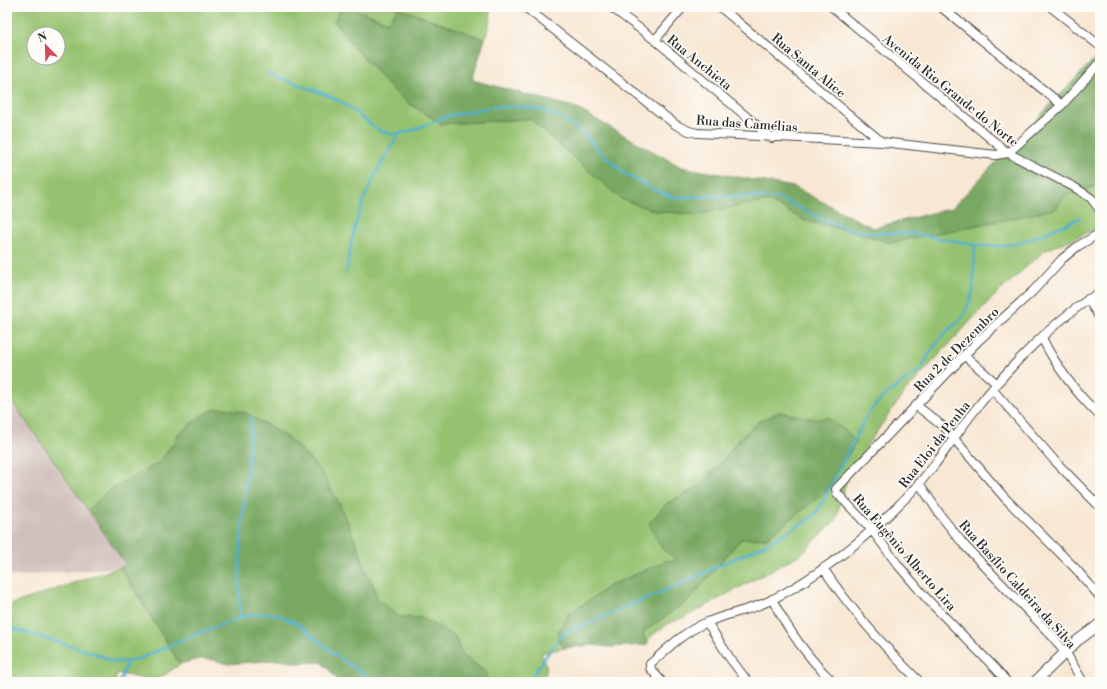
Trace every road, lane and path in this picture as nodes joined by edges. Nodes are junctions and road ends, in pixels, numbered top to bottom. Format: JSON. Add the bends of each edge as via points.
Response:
{"nodes":[{"id":1,"x":525,"y":7,"type":"edge"},
{"id":2,"x":611,"y":7,"type":"edge"},
{"id":3,"x":683,"y":7,"type":"edge"},
{"id":4,"x":720,"y":7,"type":"edge"},
{"id":5,"x":832,"y":7,"type":"edge"},
{"id":6,"x":941,"y":7,"type":"edge"},
{"id":7,"x":1052,"y":7,"type":"edge"},
{"id":8,"x":654,"y":40,"type":"junction"},
{"id":9,"x":1100,"y":46,"type":"edge"},
{"id":10,"x":1100,"y":62,"type":"edge"},
{"id":11,"x":1062,"y":105,"type":"junction"},
{"id":12,"x":772,"y":138,"type":"junction"},
{"id":13,"x":882,"y":142,"type":"junction"},
{"id":14,"x":1008,"y":153,"type":"junction"},
{"id":15,"x":1100,"y":210,"type":"edge"},
{"id":16,"x":1100,"y":233,"type":"edge"},
{"id":17,"x":1100,"y":292,"type":"edge"},
{"id":18,"x":1088,"y":299,"type":"junction"},
{"id":19,"x":1100,"y":318,"type":"edge"},
{"id":20,"x":1042,"y":338,"type":"junction"},
{"id":21,"x":964,"y":355,"type":"junction"},
{"id":22,"x":995,"y":386,"type":"junction"},
{"id":23,"x":917,"y":406,"type":"junction"},
{"id":24,"x":1100,"y":416,"type":"edge"},
{"id":25,"x":954,"y":438,"type":"junction"},
{"id":26,"x":920,"y":483,"type":"junction"},
{"id":27,"x":836,"y":489,"type":"joint"},
{"id":28,"x":1100,"y":507,"type":"edge"},
{"id":29,"x":872,"y":530,"type":"junction"},
{"id":30,"x":823,"y":568,"type":"junction"},
{"id":31,"x":1100,"y":597,"type":"edge"},
{"id":32,"x":772,"y":600,"type":"junction"},
{"id":33,"x":707,"y":622,"type":"junction"},
{"id":34,"x":1100,"y":624,"type":"edge"},
{"id":35,"x":1065,"y":653,"type":"junction"},
{"id":36,"x":662,"y":682,"type":"edge"},
{"id":37,"x":748,"y":682,"type":"edge"},
{"id":38,"x":833,"y":682,"type":"edge"},
{"id":39,"x":920,"y":682,"type":"edge"},
{"id":40,"x":1007,"y":682,"type":"edge"},
{"id":41,"x":1035,"y":682,"type":"edge"},
{"id":42,"x":1083,"y":682,"type":"edge"}],
"edges":[{"from":1,"to":12,"type":"street","name":"Rua das Camélias","via":[[682,129],[697,133]]},
{"from":2,"to":8,"type":"street","name":"Rua Anchieta"},
{"from":3,"to":8,"type":"street"},
{"from":4,"to":13,"type":"street","name":"Rua Santa Alice"},
{"from":5,"to":14,"type":"street","name":"Avenida Rio Grande do Norte"},
{"from":6,"to":11,"type":"street"},
{"from":7,"to":9,"type":"street"},
{"from":8,"to":12,"type":"street","name":"Rua Anchieta"},
{"from":10,"to":11,"type":"street"},
{"from":11,"to":14,"type":"street"},
{"from":12,"to":13,"type":"street","name":"Rua das Camélias"},
{"from":13,"to":14,"type":"street","name":"Rua das Camélias","via":[[996,155]]},
{"from":14,"to":15,"type":"street","name":"Avenida Rio Grande do Norte","via":[[1074,187],[1091,198]]},
{"from":16,"to":21,"type":"street","name":"Rua 2 de Dezembro","via":[[1068,254],[1033,291]]},
{"from":17,"to":18,"type":"street","name":"Rua Eloi da Penha"},
{"from":18,"to":19,"type":"street"},
{"from":18,"to":20,"type":"street","name":"Rua Eloi da Penha"},
{"from":20,"to":22,"type":"street","name":"Rua Eloi da Penha"},
{"from":20,"to":24,"type":"street","via":[[1058,368]]},
{"from":21,"to":22,"type":"street"},
{"from":21,"to":23,"type":"street","name":"Rua 2 de Dezembro"},
{"from":22,"to":25,"type":"street","name":"Rua Eloi da Penha"},
{"from":22,"to":28,"type":"street","via":[[1054,460]]},
{"from":23,"to":25,"type":"street"},
{"from":23,"to":27,"type":"street","name":"Rua 2 de Dezembro"},
{"from":25,"to":26,"type":"street","name":"Rua Eloi da Penha"},
{"from":25,"to":31,"type":"street","via":[[1004,497],[1076,569]]},
{"from":26,"to":29,"type":"street","name":"Rua Eloi da Penha"},
{"from":26,"to":35,"type":"street","name":"Rua Basílio Caldeira da Silva","via":[[941,516],[965,546],[1044,627]]},
{"from":27,"to":29,"type":"street","name":"Rua Eugênio Alberto Lira"},
{"from":29,"to":30,"type":"street","name":"Rua Eloi da Penha"},
{"from":29,"to":40,"type":"street","name":"Rua Eugênio Alberto Lira","via":[[912,582]]},
{"from":30,"to":32,"type":"street","name":"Rua Eloi da Penha"},
{"from":30,"to":39,"type":"street","via":[[863,623]]},
{"from":32,"to":33,"type":"street","name":"Rua Eloi da Penha"},
{"from":32,"to":38,"type":"street","via":[[795,639]]},
{"from":33,"to":36,"type":"street","name":"Rua Eloi da Penha","via":[[685,634],[650,664],[650,668]]},
{"from":33,"to":37,"type":"street"},
{"from":34,"to":35,"type":"street"},
{"from":35,"to":41,"type":"street"},
{"from":35,"to":42,"type":"street","name":"Rua Basílio Caldeira da Silva"}]}
